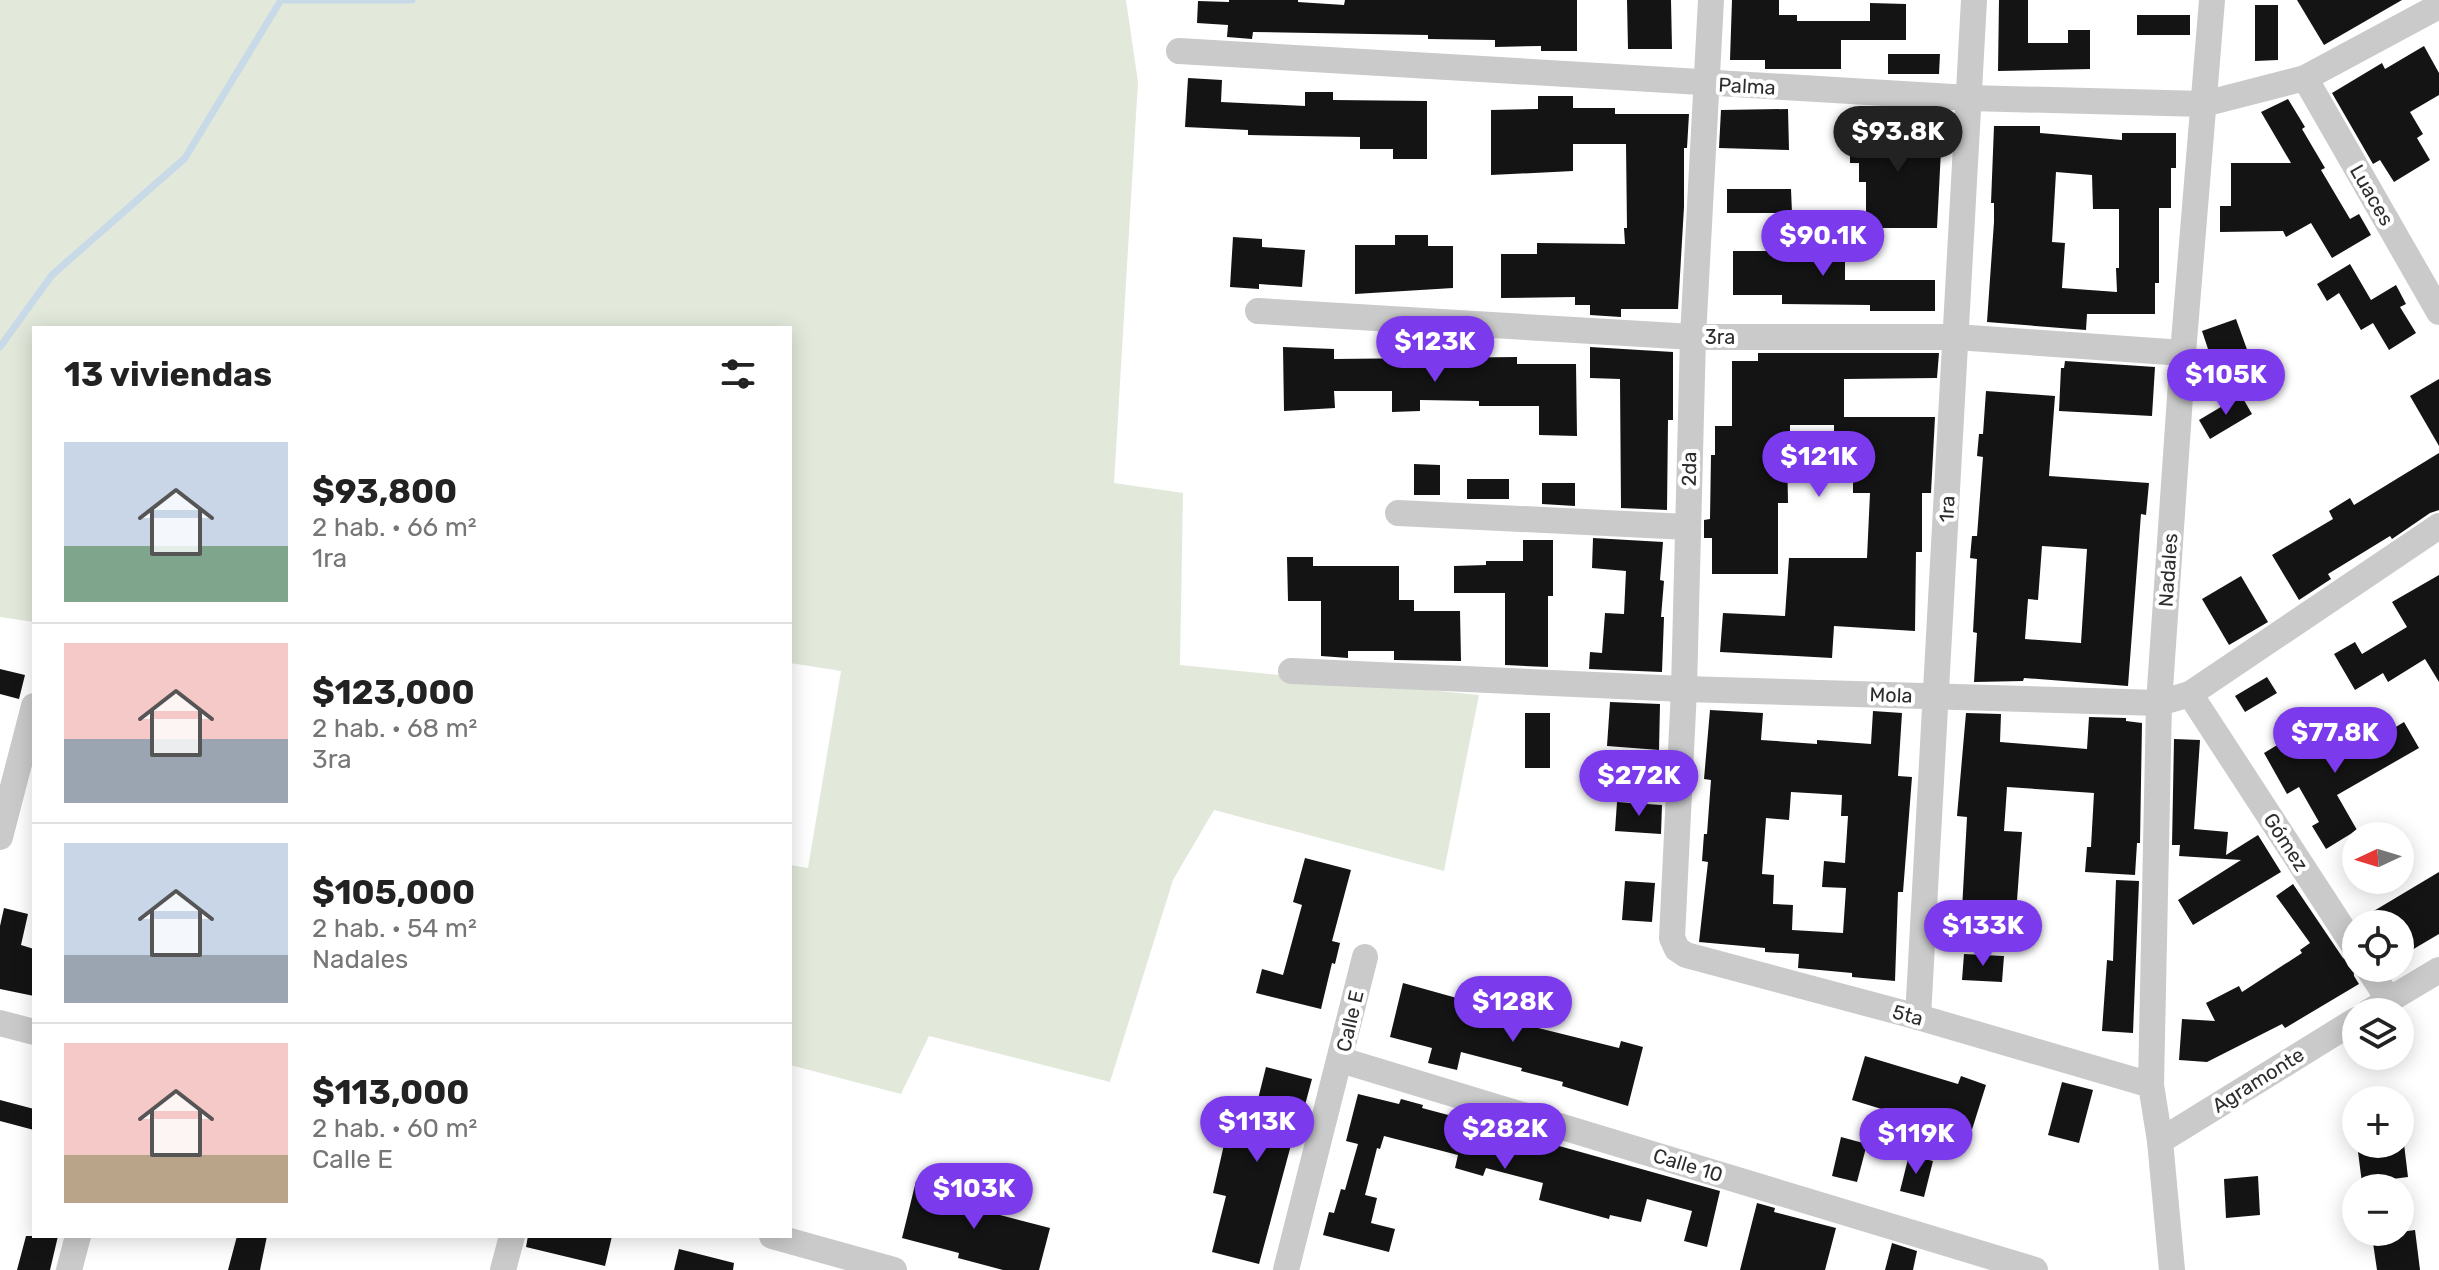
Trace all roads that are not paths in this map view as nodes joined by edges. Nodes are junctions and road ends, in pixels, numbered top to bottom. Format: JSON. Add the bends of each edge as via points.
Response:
{"nodes":[{"id":1,"x":1711,"y":0,"type":"edge"},
{"id":2,"x":1974,"y":0,"type":"edge"},
{"id":3,"x":2212,"y":0,"type":"edge"},
{"id":4,"x":2439,"y":6,"type":"edge"},
{"id":5,"x":1179,"y":51,"type":"dead end"},
{"id":6,"x":2305,"y":78,"type":"junction"},
{"id":7,"x":1708,"y":84,"type":"junction"},
{"id":8,"x":1969,"y":98,"type":"junction"},
{"id":9,"x":2204,"y":104,"type":"junction"},
{"id":10,"x":1258,"y":311,"type":"dead end"},
{"id":11,"x":2439,"y":312,"type":"edge"},
{"id":12,"x":1693,"y":337,"type":"junction"},
{"id":13,"x":1956,"y":337,"type":"junction"},
{"id":14,"x":2183,"y":353,"type":"junction"},
{"id":15,"x":1398,"y":513,"type":"dead end"},
{"id":16,"x":2439,"y":526,"type":"edge"},
{"id":17,"x":1688,"y":527,"type":"junction"},
{"id":18,"x":1291,"y":671,"type":"dead end"},
{"id":19,"x":1684,"y":689,"type":"junction"},
{"id":20,"x":2190,"y":694,"type":"junction"},
{"id":21,"x":1937,"y":697,"type":"junction"},
{"id":22,"x":2159,"y":703,"type":"junction"},
{"id":23,"x":32,"y":714,"type":"edge"},
{"id":24,"x":0,"y":837,"type":"edge"},
{"id":25,"x":2342,"y":927,"type":"edge"},
{"id":26,"x":1672,"y":938,"type":"joint"},
{"id":27,"x":1365,"y":957,"type":"dead end"},
{"id":28,"x":2439,"y":970,"type":"edge"},
{"id":29,"x":2392,"y":998,"type":"edge"},
{"id":30,"x":1918,"y":1017,"type":"junction"},
{"id":31,"x":0,"y":1023,"type":"edge"},
{"id":32,"x":2342,"y":1029,"type":"edge"},
{"id":33,"x":32,"y":1031,"type":"edge"},
{"id":34,"x":1341,"y":1060,"type":"junction"},
{"id":35,"x":2151,"y":1085,"type":"junction"},
{"id":36,"x":2160,"y":1141,"type":"junction"},
{"id":37,"x":77,"y":1238,"type":"edge"},
{"id":38,"x":511,"y":1238,"type":"edge"},
{"id":39,"x":779,"y":1238,"type":"edge"},
{"id":40,"x":69,"y":1270,"type":"edge"},
{"id":41,"x":503,"y":1270,"type":"edge"},
{"id":42,"x":894,"y":1270,"type":"edge"},
{"id":43,"x":1286,"y":1270,"type":"edge"},
{"id":44,"x":2035,"y":1270,"type":"edge"},
{"id":45,"x":2172,"y":1270,"type":"edge"}],
"edges":[{"from":1,"to":7,"type":"street","name":"2da"},
{"from":2,"to":8,"type":"street","name":"1ra"},
{"from":3,"to":9,"type":"street","name":"Nadales"},
{"from":4,"to":6,"type":"street","name":"Palma"},
{"from":5,"to":7,"type":"street","name":"Palma"},
{"from":6,"to":9,"type":"street","name":"Palma"},
{"from":6,"to":11,"type":"street","name":"Luaces"},
{"from":7,"to":8,"type":"street","name":"Palma"},
{"from":7,"to":12,"type":"street","name":"2da"},
{"from":8,"to":9,"type":"street","name":"Palma"},
{"from":8,"to":13,"type":"street","name":"1ra"},
{"from":9,"to":14,"type":"street","name":"Nadales"},
{"from":10,"to":12,"type":"street","name":"3ra"},
{"from":12,"to":13,"type":"street","name":"3ra"},
{"from":12,"to":17,"type":"street","name":"2da"},
{"from":13,"to":14,"type":"street","name":"3ra"},
{"from":13,"to":21,"type":"street","name":"1ra"},
{"from":14,"to":22,"type":"street","name":"Nadales"},
{"from":15,"to":17,"type":"street"},
{"from":16,"to":20,"type":"street","name":"Mola"},
{"from":17,"to":19,"type":"street","name":"2da"},
{"from":18,"to":19,"type":"street","name":"Mola"},
{"from":19,"to":21,"type":"street","name":"Mola"},
{"from":19,"to":26,"type":"street","name":"2da"},
{"from":20,"to":22,"type":"street","name":"Mola"},
{"from":20,"to":25,"type":"street","name":"Gómez"},
{"from":21,"to":22,"type":"street","name":"Mola"},
{"from":21,"to":30,"type":"street","name":"1ra"},
{"from":22,"to":35,"type":"street","name":"Nadales"},
{"from":23,"to":24,"type":"street"},
{"from":26,"to":30,"type":"street","name":"5ta","via":[[1686,955]]},
{"from":27,"to":34,"type":"street","name":"Calle E"},
{"from":28,"to":29,"type":"street"},
{"from":30,"to":35,"type":"street","name":"5ta"},
{"from":31,"to":33,"type":"street"},
{"from":32,"to":36,"type":"street","name":"Agramonte"},
{"from":34,"to":43,"type":"street","name":"Calle E"},
{"from":34,"to":44,"type":"street","name":"Calle 10"},
{"from":35,"to":36,"type":"street","name":"Nadales"},
{"from":36,"to":45,"type":"street","name":"Nadales"},
{"from":37,"to":40,"type":"street"},
{"from":38,"to":41,"type":"street"},
{"from":39,"to":42,"type":"street"}]}
